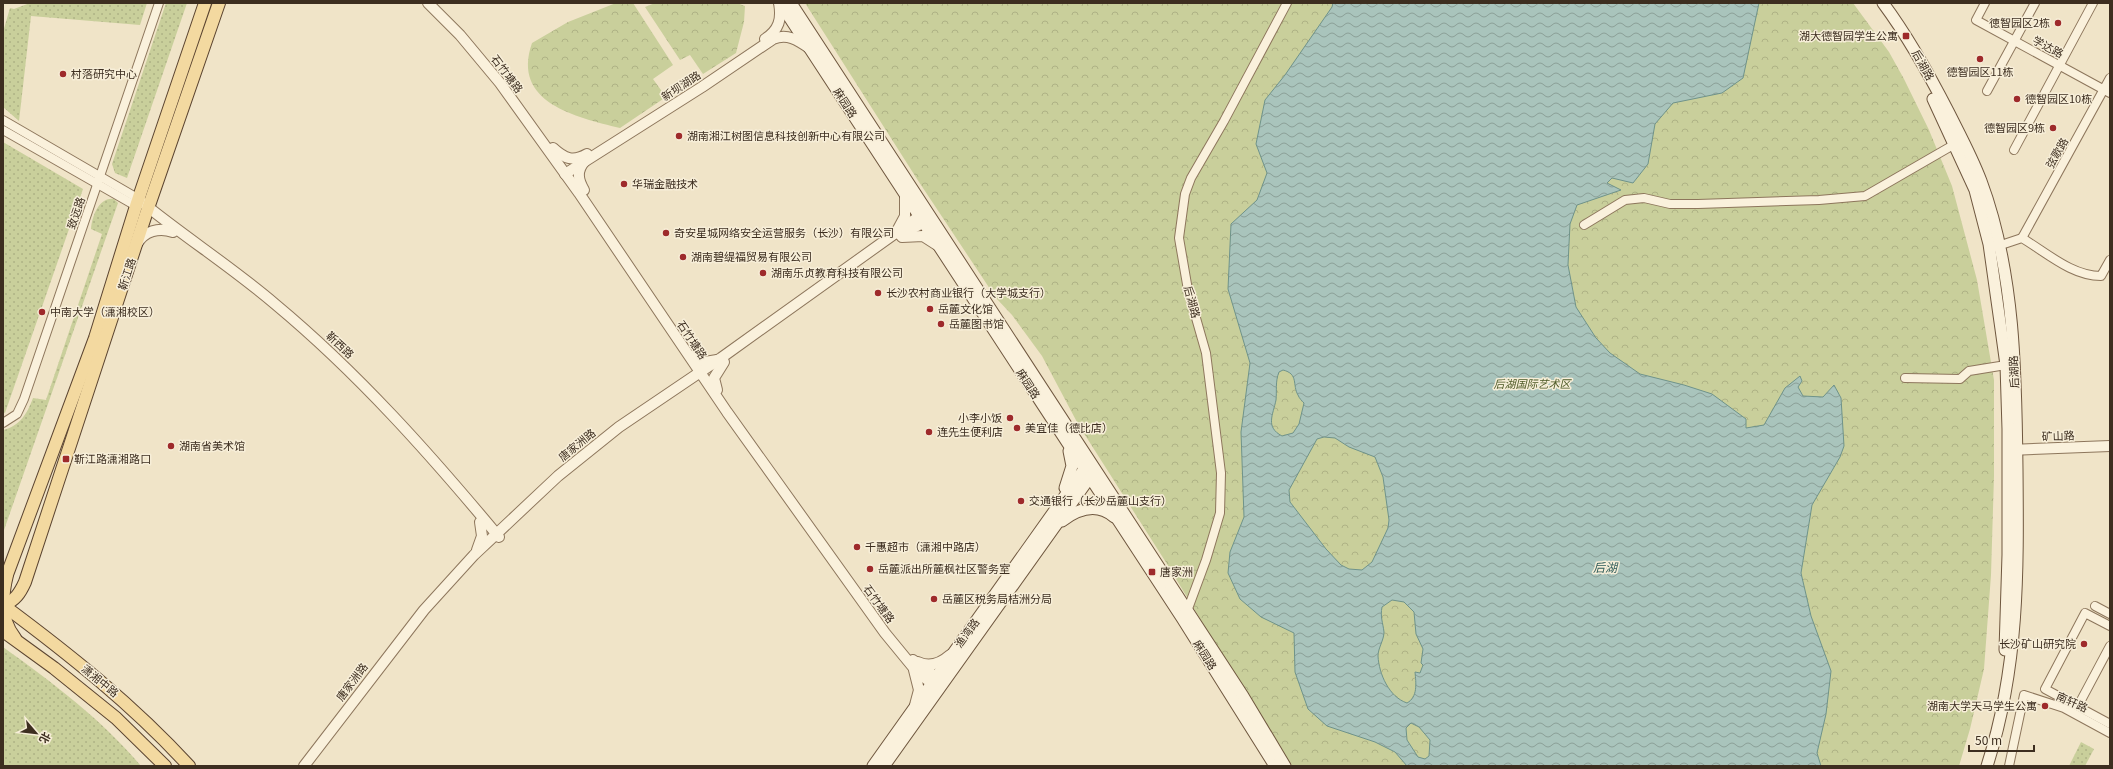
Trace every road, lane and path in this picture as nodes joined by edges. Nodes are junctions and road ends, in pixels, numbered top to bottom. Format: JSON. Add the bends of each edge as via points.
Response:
{"nodes":[{"id":1,"x":155,"y":3,"type":"edge"},
{"id":2,"x":159,"y":3,"type":"edge"},
{"id":3,"x":205,"y":3,"type":"edge"},
{"id":4,"x":219,"y":3,"type":"edge"},
{"id":5,"x":428,"y":3,"type":"edge"},
{"id":6,"x":436,"y":3,"type":"edge"},
{"id":7,"x":779,"y":3,"type":"edge"},
{"id":8,"x":791,"y":3,"type":"edge"},
{"id":9,"x":1287,"y":3,"type":"edge"},
{"id":10,"x":1875,"y":3,"type":"edge"},
{"id":11,"x":1883,"y":3,"type":"edge"},
{"id":12,"x":1985,"y":3,"type":"edge"},
{"id":13,"x":2035,"y":3,"type":"edge"},
{"id":14,"x":2093,"y":3,"type":"edge"},
{"id":15,"x":2015,"y":42,"type":"junction"},
{"id":16,"x":810,"y":50,"type":"junction"},
{"id":17,"x":2059,"y":66,"type":"junction"},
{"id":18,"x":2110,"y":78,"type":"edge"},
{"id":19,"x":1987,"y":92,"type":"dead end"},
{"id":20,"x":2107,"y":92,"type":"edge"},
{"id":21,"x":3,"y":120,"type":"edge"},
{"id":22,"x":3,"y":130,"type":"edge"},
{"id":23,"x":1955,"y":144,"type":"junction"},
{"id":24,"x":553,"y":148,"type":"junction"},
{"id":25,"x":2014,"y":150,"type":"dead end"},
{"id":26,"x":588,"y":156,"type":"junction"},
{"id":27,"x":566,"y":171,"type":"junction"},
{"id":28,"x":98,"y":179,"type":"junction"},
{"id":29,"x":156,"y":185,"type":"junction"},
{"id":30,"x":584,"y":190,"type":"junction"},
{"id":31,"x":905,"y":195,"type":"junction"},
{"id":32,"x":137,"y":202,"type":"junction"},
{"id":33,"x":148,"y":211,"type":"junction"},
{"id":34,"x":925,"y":217,"type":"junction"},
{"id":35,"x":163,"y":219,"type":"junction"},
{"id":36,"x":1584,"y":225,"type":"dead end"},
{"id":37,"x":172,"y":232,"type":"junction"},
{"id":38,"x":895,"y":236,"type":"junction"},
{"id":39,"x":2022,"y":238,"type":"junction"},
{"id":40,"x":1998,"y":246,"type":"junction"},
{"id":41,"x":939,"y":247,"type":"junction"},
{"id":42,"x":135,"y":250,"type":"junction"},
{"id":43,"x":2110,"y":260,"type":"edge"},
{"id":44,"x":691,"y":357,"type":"junction"},
{"id":45,"x":723,"y":360,"type":"junction"},
{"id":46,"x":2006,"y":365,"type":"junction"},
{"id":47,"x":703,"y":374,"type":"junction"},
{"id":48,"x":1904,"y":378,"type":"dead end"},
{"id":49,"x":688,"y":385,"type":"junction"},
{"id":50,"x":715,"y":391,"type":"junction"},
{"id":51,"x":3,"y":418,"type":"edge"},
{"id":52,"x":3,"y":423,"type":"edge"},
{"id":53,"x":1066,"y":443,"type":"junction"},
{"id":54,"x":2110,"y":446,"type":"edge"},
{"id":55,"x":2110,"y":452,"type":"edge"},
{"id":56,"x":2012,"y":453,"type":"junction"},
{"id":57,"x":1089,"y":470,"type":"junction"},
{"id":58,"x":1053,"y":512,"type":"junction"},
{"id":59,"x":512,"y":518,"type":"junction"},
{"id":60,"x":1118,"y":520,"type":"junction"},
{"id":61,"x":482,"y":521,"type":"junction"},
{"id":62,"x":1051,"y":531,"type":"junction"},
{"id":63,"x":496,"y":537,"type":"junction"},
{"id":64,"x":474,"y":555,"type":"junction"},
{"id":65,"x":6,"y":576,"type":"edge"},
{"id":66,"x":22,"y":590,"type":"junction"},
{"id":67,"x":3,"y":605,"type":"edge"},
{"id":68,"x":2094,"y":606,"type":"dead end"},
{"id":69,"x":2110,"y":614,"type":"edge"},
{"id":70,"x":1185,"y":615,"type":"junction"},
{"id":71,"x":2110,"y":626,"type":"edge"},
{"id":72,"x":31,"y":627,"type":"junction"},
{"id":73,"x":3,"y":631,"type":"edge"},
{"id":74,"x":20,"y":643,"type":"junction"},
{"id":75,"x":2110,"y":646,"type":"edge"},
{"id":76,"x":956,"y":649,"type":"junction"},
{"id":77,"x":909,"y":660,"type":"junction"},
{"id":78,"x":938,"y":683,"type":"junction"},
{"id":79,"x":2078,"y":706,"type":"junction"},
{"id":80,"x":913,"y":710,"type":"junction"},
{"id":81,"x":2110,"y":724,"type":"edge"},
{"id":82,"x":2110,"y":733,"type":"edge"},
{"id":83,"x":165,"y":766,"type":"edge"},
{"id":84,"x":189,"y":766,"type":"edge"},
{"id":85,"x":304,"y":766,"type":"edge"},
{"id":86,"x":310,"y":766,"type":"edge"},
{"id":87,"x":873,"y":766,"type":"edge"},
{"id":88,"x":884,"y":766,"type":"edge"},
{"id":89,"x":1275,"y":766,"type":"edge"},
{"id":90,"x":1285,"y":766,"type":"edge"},
{"id":91,"x":1980,"y":766,"type":"edge"},
{"id":92,"x":1987,"y":766,"type":"edge"},
{"id":93,"x":2009,"y":766,"type":"edge"}],
"edges":[{"from":1,"to":28,"type":"street"},
{"from":2,"to":28,"type":"street","name":"致远路"},
{"from":3,"to":32,"type":"main road"},
{"from":4,"to":29,"type":"main road","name":"靳江路"},
{"from":5,"to":27,"type":"street","name":"石竹塘路","via":[[480,57]]},
{"from":6,"to":24,"type":"street","name":"石竹塘路","via":[[487,57]]},
{"from":7,"to":16,"type":"main road","name":"麻园路"},
{"from":7,"to":26,"type":"street","name":"新坝湖路","via":[[780,21],[772,34]]},
{"from":8,"to":34,"type":"main road","name":"麻园路"},
{"from":9,"to":70,"type":"street","name":"后湖路","via":[[1191,178],[1185,194],[1179,238],[1188,290],[1206,352],[1221,473],[1220,513]]},
{"from":10,"to":23,"type":"main road","name":"后湖路","via":[[1911,57]]},
{"from":11,"to":40,"type":"main road","name":"后湖路","via":[[1916,51],[1969,152],[1982,182]]},
{"from":12,"to":15,"type":"street","name":"学达路","via":[[1976,20]]},
{"from":13,"to":15,"type":"street"},
{"from":14,"to":17,"type":"street"},
{"from":15,"to":17,"type":"street","name":"学达路"},
{"from":15,"to":19,"type":"street"},
{"from":16,"to":26,"type":"street","name":"新坝湖路","via":[[787,36],[773,39],[702,87]]},
{"from":16,"to":31,"type":"main road","name":"麻园路"},
{"from":17,"to":20,"type":"street","name":"学达路"},
{"from":17,"to":25,"type":"street"},
{"from":18,"to":20,"type":"street","name":"弦歌路"},
{"from":20,"to":39,"type":"street","name":"弦歌路"},
{"from":21,"to":28,"type":"street"},
{"from":22,"to":28,"type":"street"},
{"from":23,"to":36,"type":"street","via":[[1865,196],[1698,204],[1670,204],[1644,198],[1631,199],[1625,200]]},
{"from":23,"to":46,"type":"main road","name":"后湖路","via":[[1975,190],[1989,244]]},
{"from":24,"to":26,"type":"street","via":[[562,157],[571,159]]},
{"from":24,"to":27,"type":"street","name":"石竹塘路"},
{"from":26,"to":27,"type":"street","name":"新坝湖路"},
{"from":26,"to":30,"type":"street","via":[[579,174]]},
{"from":27,"to":30,"type":"street","name":"石竹塘路"},
{"from":27,"to":44,"type":"street","name":"石竹塘路"},
{"from":28,"to":32,"type":"street"},
{"from":28,"to":51,"type":"street","via":[[19,400],[13,411]]},
{"from":28,"to":52,"type":"street","name":"致远路","via":[[24,399],[17,414]]},
{"from":29,"to":33,"type":"main road","name":"靳江路"},
{"from":29,"to":35,"type":"street","via":[[155,201]]},
{"from":30,"to":44,"type":"street","name":"石竹塘路"},
{"from":31,"to":34,"type":"main road","name":"麻园路"},
{"from":31,"to":38,"type":"street","via":[[905,216]]},
{"from":32,"to":33,"type":"street","name":"靳西路"},
{"from":32,"to":65,"type":"main road","via":[[78,386]]},
{"from":33,"to":35,"type":"street","name":"靳西路"},
{"from":33,"to":37,"type":"street","name":"靳西路"},
{"from":33,"to":42,"type":"main road","name":"靳江路"},
{"from":34,"to":38,"type":"street","name":"唐家洲路"},
{"from":34,"to":41,"type":"main road","name":"麻园路"},
{"from":34,"to":57,"type":"main road","name":"麻园路"},
{"from":35,"to":61,"type":"street","name":"靳西路","via":[[247,280],[335,356],[408,431]]},
{"from":37,"to":42,"type":"street","via":[[153,231],[141,238]]},
{"from":37,"to":61,"type":"street","name":"靳西路","via":[[243,282],[334,362]]},
{"from":38,"to":41,"type":"street","via":[[923,236]]},
{"from":38,"to":45,"type":"street","name":"唐家洲路"},
{"from":39,"to":40,"type":"street"},
{"from":39,"to":43,"type":"street","via":[[2087,276],[2102,276]]},
{"from":40,"to":56,"type":"main road","name":"后湖路","via":[[2009,306],[2015,384]]},
{"from":41,"to":53,"type":"main road","name":"麻园路"},
{"from":42,"to":66,"type":"main road","name":"靳江路"},
{"from":44,"to":45,"type":"street","via":[[710,362]]},
{"from":44,"to":47,"type":"street","name":"石竹塘路"},
{"from":44,"to":49,"type":"street","via":[[692,370]]},
{"from":45,"to":47,"type":"street","name":"唐家洲路"},
{"from":45,"to":50,"type":"street","via":[[714,378]]},
{"from":46,"to":48,"type":"street","via":[[1969,371],[1960,379]]},
{"from":46,"to":56,"type":"main road","name":"后湖路"},
{"from":47,"to":49,"type":"street","name":"唐家洲路"},
{"from":47,"to":50,"type":"street","name":"石竹塘路"},
{"from":49,"to":50,"type":"street","via":[[696,384]]},
{"from":49,"to":59,"type":"street","name":"唐家洲路","via":[[592,447]]},
{"from":49,"to":63,"type":"street","name":"唐家洲路","via":[[561,478]]},
{"from":50,"to":77,"type":"street","name":"石竹塘路"},
{"from":53,"to":57,"type":"main road","name":"麻园路"},
{"from":53,"to":58,"type":"main road","via":[[1071,458],[1070,475]]},
{"from":54,"to":56,"type":"street","name":"矿山路"},
{"from":55,"to":56,"type":"street","name":"矿山路"},
{"from":56,"to":91,"type":"main road","name":"后湖路","via":[[2006,638],[2000,681]]},
{"from":56,"to":92,"type":"main road","name":"后湖路","via":[[2017,591],[2014,632],[2000,717]]},
{"from":57,"to":58,"type":"main road","name":"渔湾路"},
{"from":57,"to":60,"type":"main road","name":"麻园路"},
{"from":57,"to":62,"type":"main road","name":"渔湾路"},
{"from":57,"to":70,"type":"main road","name":"麻园路"},
{"from":58,"to":76,"type":"main road","name":"渔湾路"},
{"from":59,"to":61,"type":"street","via":[[496,524]]},
{"from":59,"to":63,"type":"street","name":"唐家洲路"},
{"from":60,"to":62,"type":"main road","via":[[1102,510],[1087,508],[1070,515]]},
{"from":60,"to":70,"type":"main road","name":"麻园路"},
{"from":61,"to":63,"type":"street","name":"靳西路"},
{"from":61,"to":64,"type":"street","via":[[482,536]]},
{"from":62,"to":78,"type":"main road","name":"渔湾路"},
{"from":63,"to":64,"type":"street","name":"唐家洲路"},
{"from":63,"to":86,"type":"street","name":"唐家洲路","via":[[433,605]]},
{"from":64,"to":85,"type":"street","name":"唐家洲路","via":[[402,636]]},
{"from":65,"to":67,"type":"main road"},
{"from":66,"to":67,"type":"main road","via":[[12,602]]},
{"from":66,"to":72,"type":"main road","via":[[21,612]]},
{"from":67,"to":72,"type":"main road","name":"潇湘中路"},
{"from":67,"to":74,"type":"main road","via":[[8,626]]},
{"from":68,"to":69,"type":"street"},
{"from":70,"to":89,"type":"main road","name":"麻园路"},
{"from":70,"to":90,"type":"main road","name":"麻园路"},
{"from":71,"to":79,"type":"street","via":[[2086,613],[2045,689]]},
{"from":72,"to":84,"type":"main road","name":"潇湘中路","via":[[119,697]]},
{"from":73,"to":74,"type":"main road","name":"潇湘中路"},
{"from":74,"to":83,"type":"main road","name":"潇湘中路","via":[[116,718]]},
{"from":75,"to":79,"type":"street"},
{"from":76,"to":77,"type":"street","via":[[935,664],[924,665]]},
{"from":76,"to":78,"type":"main road","name":"渔湾路"},
{"from":77,"to":78,"type":"street","name":"石竹塘路"},
{"from":77,"to":80,"type":"street","via":[[916,674],[919,690]]},
{"from":78,"to":80,"type":"main road","name":"渔湾路"},
{"from":78,"to":88,"type":"main road","name":"渔湾路"},
{"from":79,"to":81,"type":"street"},
{"from":80,"to":87,"type":"main road","name":"渔湾路"},
{"from":82,"to":93,"type":"street","name":"南轩路","via":[[2064,708],[2024,695]]}]}
